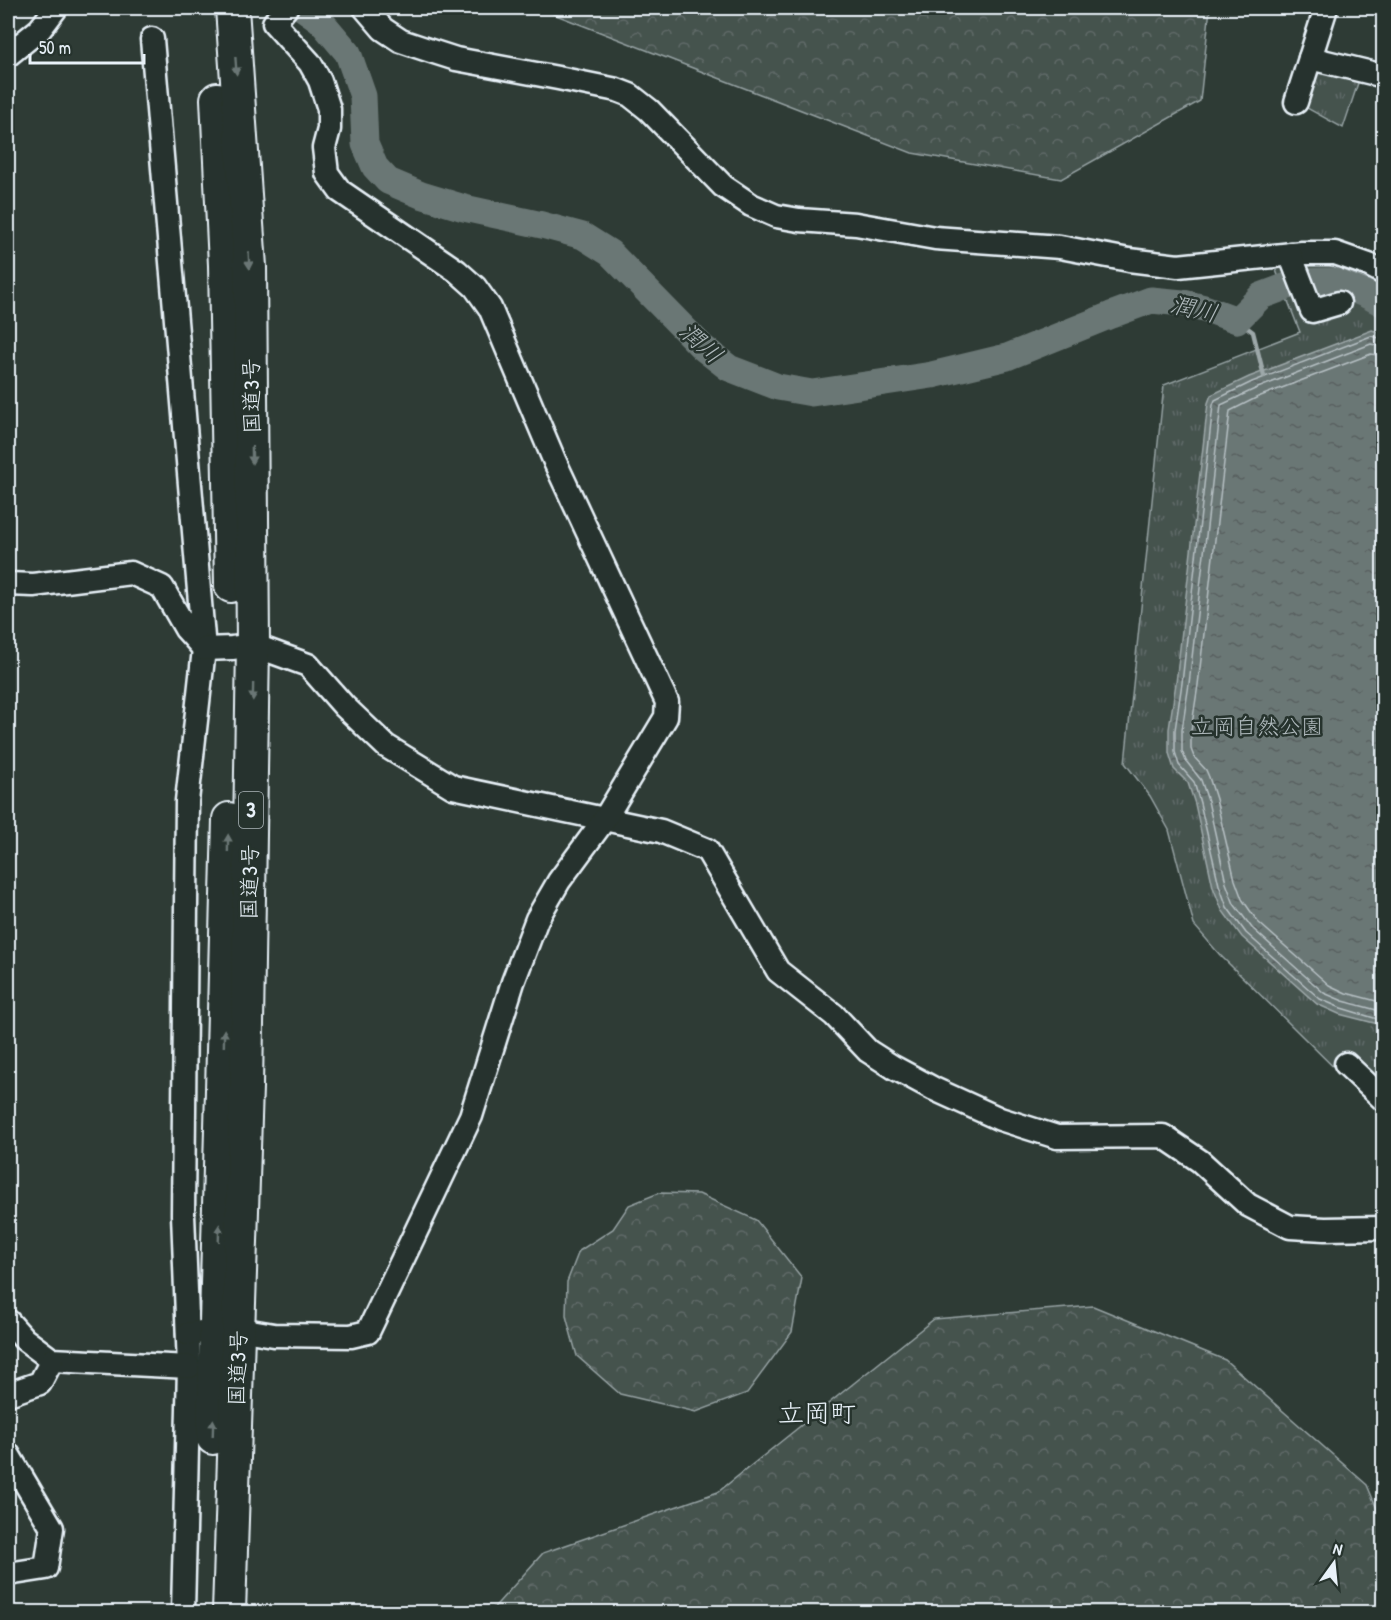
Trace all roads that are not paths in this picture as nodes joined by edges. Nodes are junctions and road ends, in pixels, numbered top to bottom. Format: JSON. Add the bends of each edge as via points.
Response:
{"nodes":[{"id":1,"x":213,"y":8,"type":"edge"},
{"id":2,"x":232,"y":8,"type":"edge"},
{"id":3,"x":364,"y":8,"type":"edge"},
{"id":4,"x":1326,"y":8,"type":"edge"},
{"id":5,"x":52,"y":12,"type":"edge"},
{"id":6,"x":280,"y":15,"type":"edge"},
{"id":7,"x":152,"y":39,"type":"dead end"},
{"id":8,"x":8,"y":55,"type":"edge"},
{"id":9,"x":1310,"y":58,"type":"junction"},
{"id":10,"x":1383,"y":76,"type":"edge"},
{"id":11,"x":1296,"y":102,"type":"dead end"},
{"id":12,"x":1290,"y":254,"type":"junction"},
{"id":13,"x":1383,"y":273,"type":"edge"},
{"id":14,"x":1339,"y":303,"type":"dead end"},
{"id":15,"x":8,"y":584,"type":"edge"},
{"id":16,"x":230,"y":647,"type":"junction"},
{"id":17,"x":604,"y":820,"type":"junction"},
{"id":18,"x":1346,"y":1064,"type":"dead end"},
{"id":19,"x":1383,"y":1100,"type":"edge"},
{"id":20,"x":1383,"y":1228,"type":"edge"},
{"id":21,"x":8,"y":1321,"type":"edge"},
{"id":22,"x":214,"y":1331,"type":"junction"},
{"id":23,"x":52,"y":1360,"type":"junction"},
{"id":24,"x":189,"y":1367,"type":"junction"},
{"id":25,"x":8,"y":1394,"type":"edge"},
{"id":26,"x":8,"y":1454,"type":"edge"},
{"id":27,"x":8,"y":1574,"type":"edge"},
{"id":28,"x":183,"y":1612,"type":"edge"},
{"id":29,"x":207,"y":1612,"type":"edge"},
{"id":30,"x":229,"y":1612,"type":"edge"}],
"edges":[{"from":1,"to":16,"type":"highway","name":"国道3号","number":"3","via":[[225,265]]},
{"from":2,"to":16,"type":"highway","name":"国道3号","number":"3","one_way":true,"via":[[250,267]]},
{"from":3,"to":12,"type":"street","via":[[383,29],[401,41],[431,51],[630,95],[723,186],[776,216],[856,224],[935,238],[1060,247],[1178,266]]},
{"from":4,"to":9,"type":"street"},
{"from":5,"to":8,"type":"street","via":[[40,29]]},
{"from":6,"to":17,"type":"street","via":[[320,81],[329,109],[324,148],[327,173],[340,190],[457,271],[490,308],[555,462],[667,702],[666,717]]},
{"from":7,"to":16,"type":"street"},
{"from":9,"to":10,"type":"street"},
{"from":9,"to":11,"type":"street"},
{"from":12,"to":13,"type":"street","via":[[1335,253]]},
{"from":12,"to":14,"type":"street","via":[[1312,311]]},
{"from":15,"to":16,"type":"street","via":[[33,585],[131,573],[162,587],[186,629]]},
{"from":16,"to":17,"type":"street","via":[[308,665],[386,746],[453,787]]},
{"from":16,"to":22,"type":"highway","name":"国道3号","number":"3"},
{"from":16,"to":22,"type":"street","via":[[187,801],[183,1214]]},
{"from":17,"to":20,"type":"street","via":[[661,831],[707,850],[778,971],[834,1015],[868,1051],[934,1089],[1000,1119],[1057,1137],[1163,1137],[1200,1161],[1248,1205],[1290,1227]]},
{"from":17,"to":22,"type":"street","via":[[559,881],[537,919],[471,1116],[368,1332],[351,1336]]},
{"from":18,"to":19,"type":"street"},
{"from":21,"to":23,"type":"street","via":[[24,1340]]},
{"from":22,"to":24,"type":"street"},
{"from":29,"to":22,"type":"highway","name":"国道3号","number":"3","one_way":true},
{"from":22,"to":30,"type":"highway","name":"国道3号","number":"3"},
{"from":23,"to":24,"type":"street"},
{"from":23,"to":25,"type":"street","via":[[40,1383]]},
{"from":24,"to":28,"type":"street"},
{"from":26,"to":27,"type":"street","via":[[52,1528],[46,1568]]}]}
